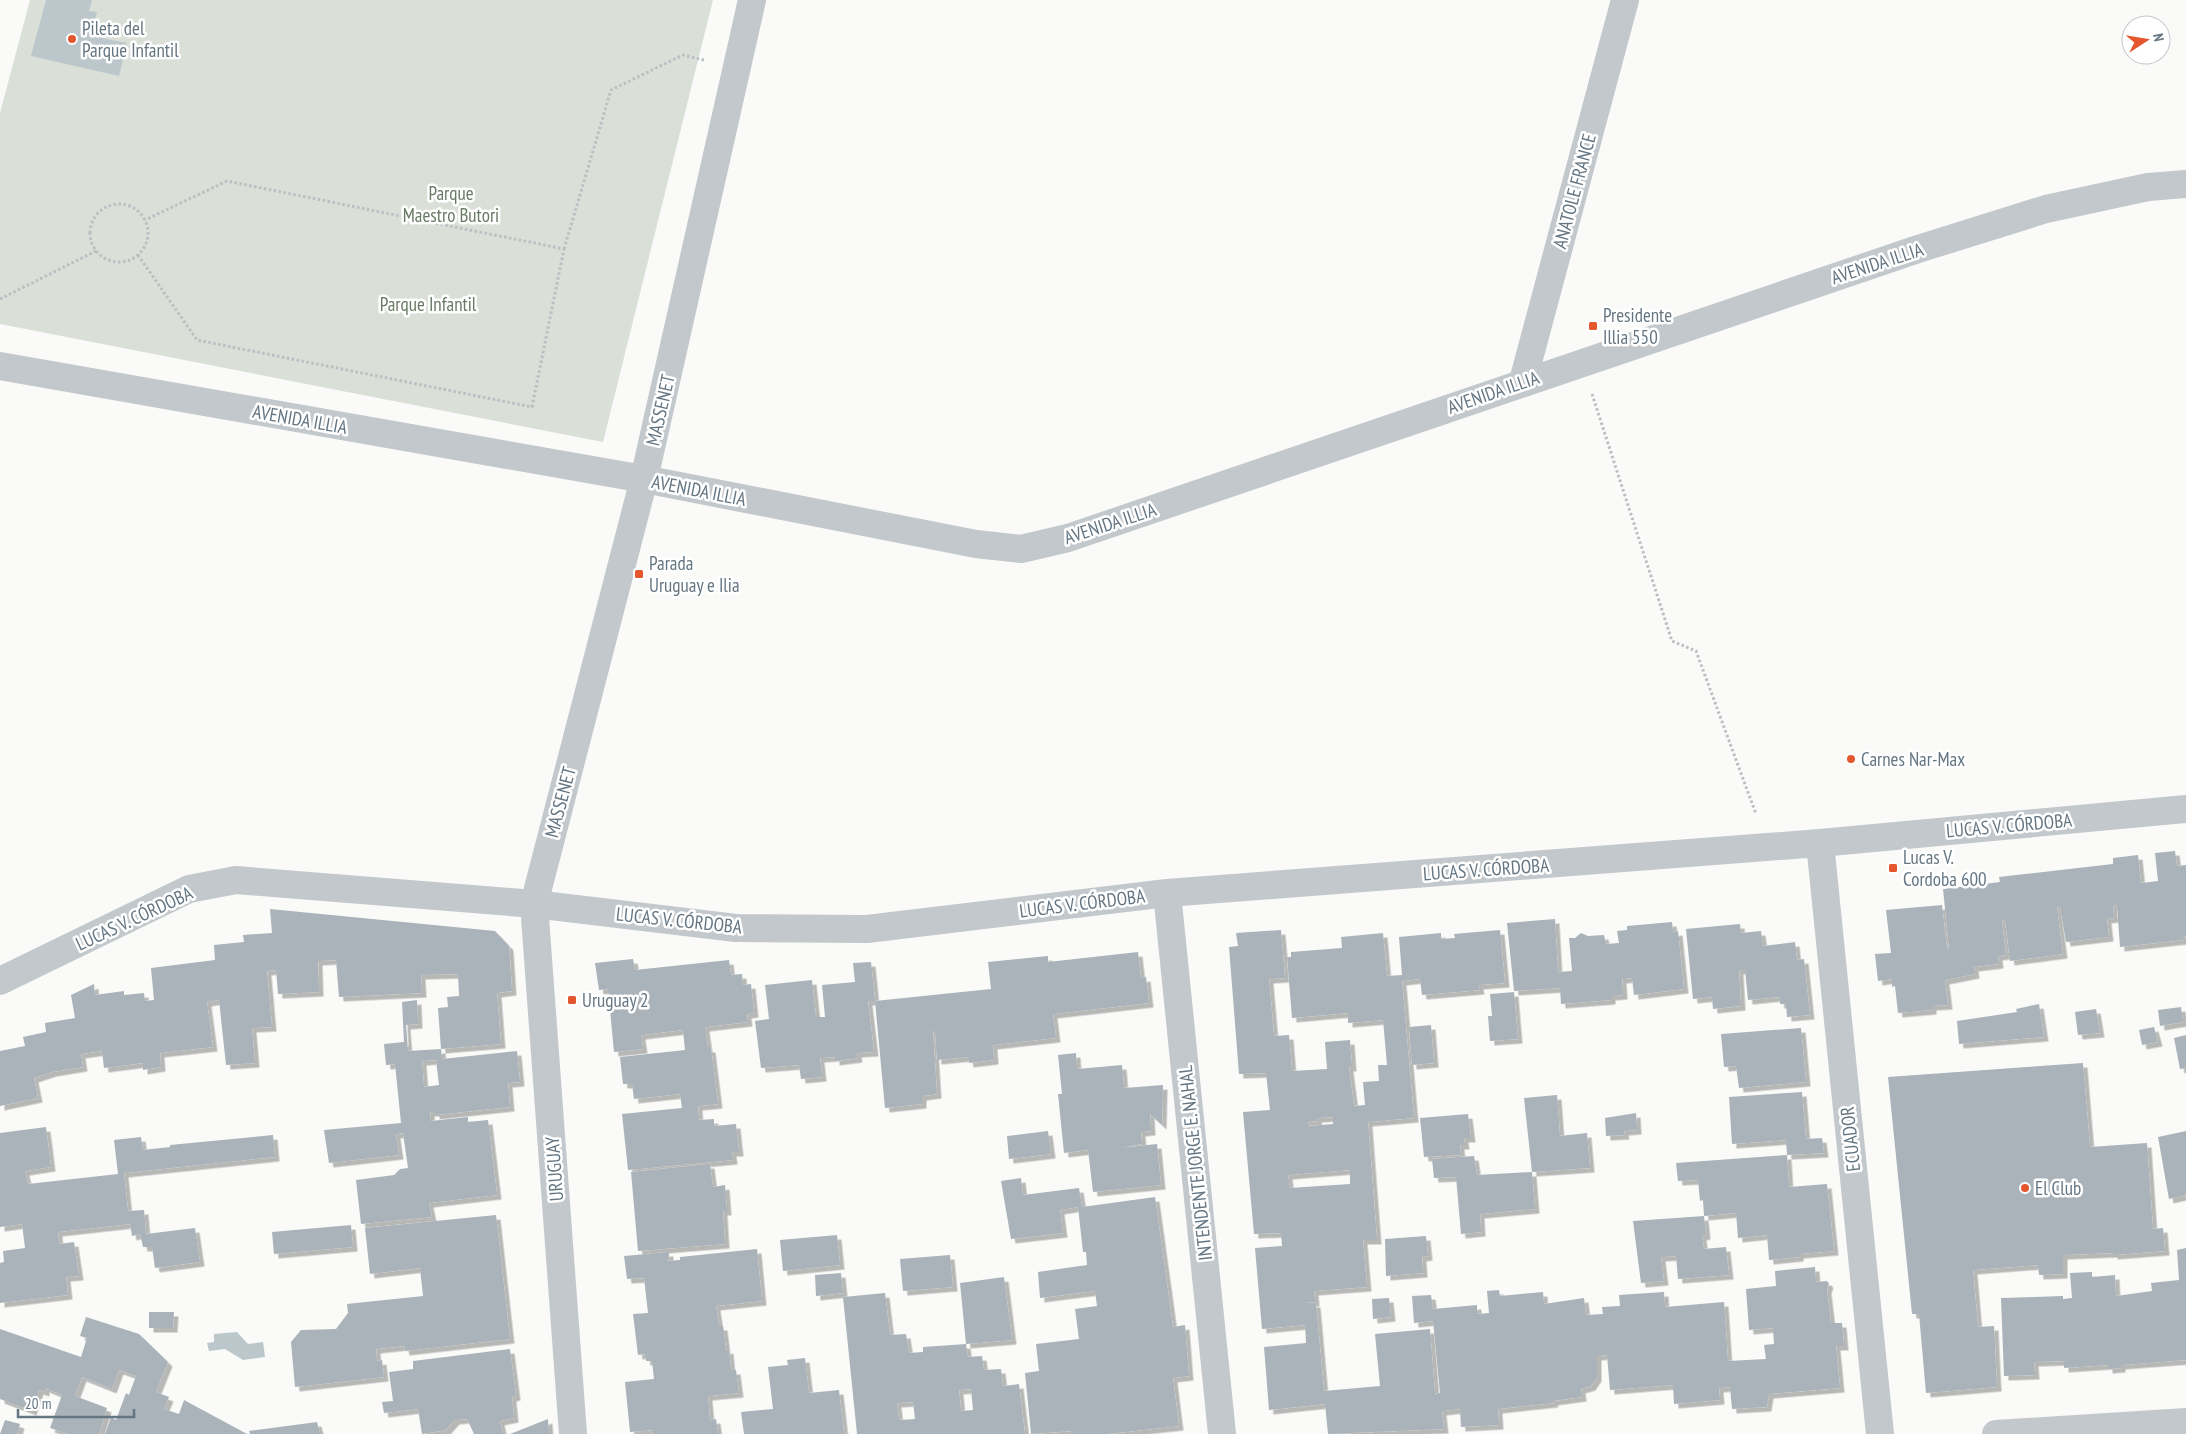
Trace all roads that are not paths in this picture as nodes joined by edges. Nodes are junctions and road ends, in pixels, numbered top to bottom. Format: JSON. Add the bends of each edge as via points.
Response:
{"nodes":[{"id":1,"x":752,"y":0,"type":"edge"},
{"id":2,"x":1624,"y":0,"type":"edge"},
{"id":3,"x":2186,"y":184,"type":"edge"},
{"id":4,"x":0,"y":366,"type":"edge"},
{"id":5,"x":1524,"y":381,"type":"junction"},
{"id":6,"x":644,"y":479,"type":"junction"},
{"id":7,"x":2186,"y":809,"type":"edge"},
{"id":8,"x":1820,"y":843,"type":"junction"},
{"id":9,"x":1167,"y":893,"type":"junction"},
{"id":10,"x":534,"y":904,"type":"junction"},
{"id":11,"x":0,"y":981,"type":"edge"},
{"id":12,"x":2186,"y":1422,"type":"edge"},
{"id":13,"x":573,"y":1434,"type":"edge"},
{"id":14,"x":1222,"y":1434,"type":"edge"},
{"id":15,"x":1880,"y":1434,"type":"edge"},
{"id":16,"x":1996,"y":1434,"type":"edge"}],
"edges":[{"from":1,"to":6,"type":"street","name":"MASSENET"},
{"from":2,"to":5,"type":"street","name":"ANATOLE FRANCE"},
{"from":3,"to":5,"type":"street","name":"AVENIDA ILLIA","via":[[2148,187],[2046,209]]},
{"from":4,"to":6,"type":"street","name":"AVENIDA ILLIA"},
{"from":5,"to":6,"type":"street","name":"AVENIDA ILLIA","via":[[1068,538],[1021,549],[976,544]]},
{"from":6,"to":10,"type":"street","name":"MASSENET"},
{"from":7,"to":8,"type":"street","name":"LUCAS V. CÓRDOBA"},
{"from":8,"to":9,"type":"street","name":"LUCAS V. CÓRDOBA"},
{"from":8,"to":15,"type":"street","name":"ECUADOR"},
{"from":9,"to":10,"type":"street","name":"LUCAS V. CÓRDOBA","via":[[868,928],[736,928]]},
{"from":9,"to":14,"type":"street","name":"INTENDENTE JORGE E. NAHAL"},
{"from":10,"to":11,"type":"street","name":"LUCAS V. CÓRDOBA","via":[[236,880],[189,889]]},
{"from":10,"to":13,"type":"street","name":"URUGUAY"},
{"from":12,"to":16,"type":"street"}]}
